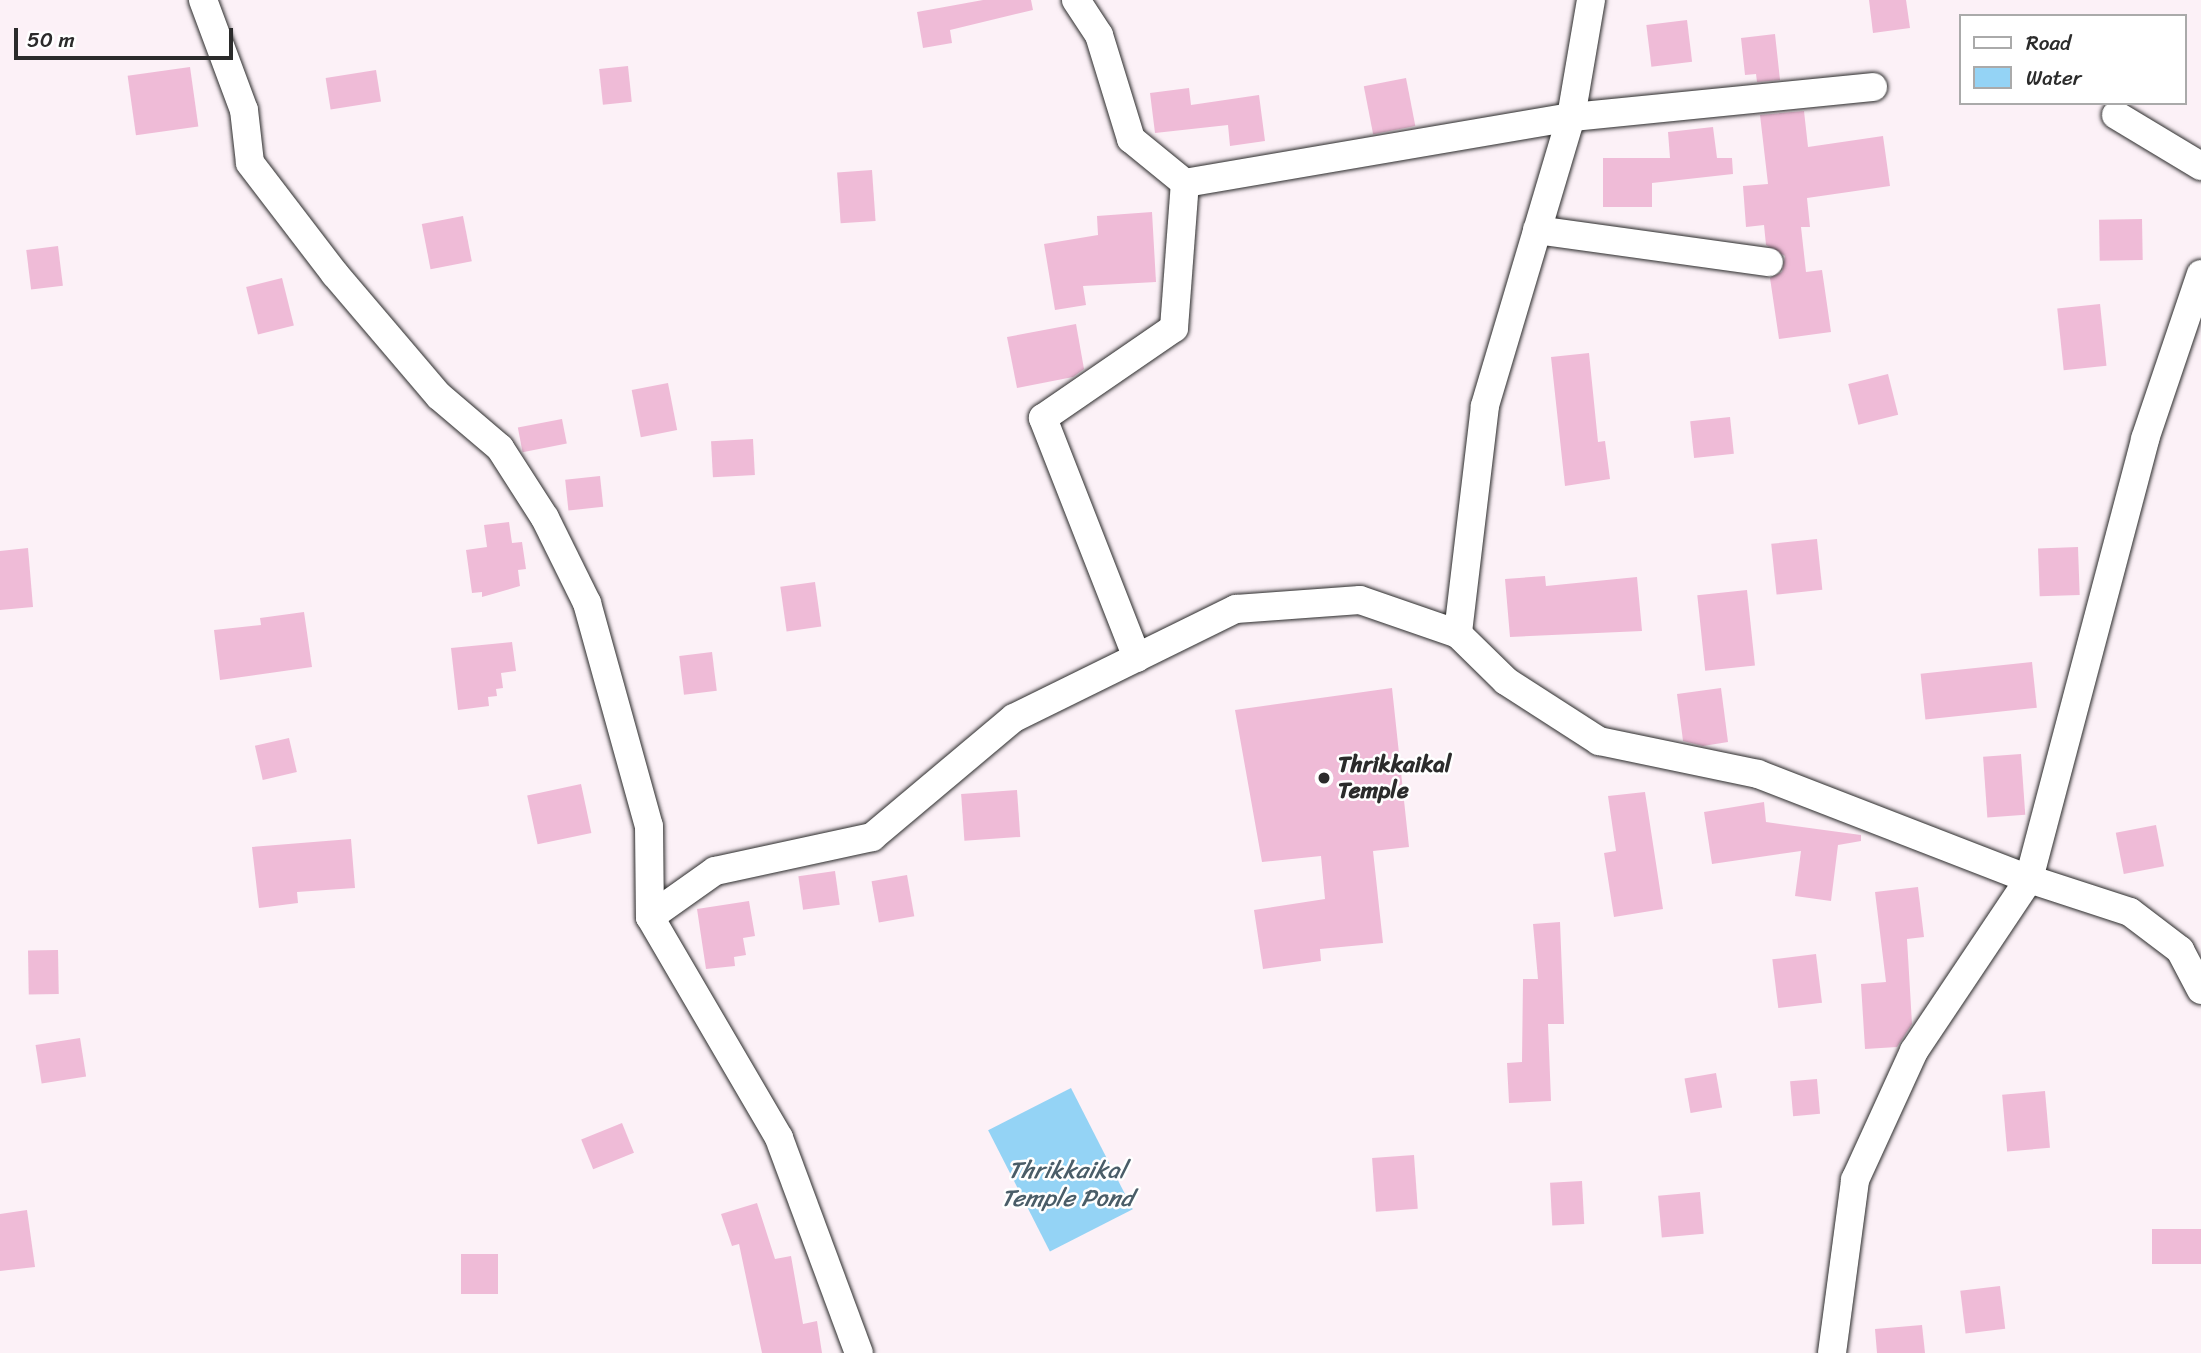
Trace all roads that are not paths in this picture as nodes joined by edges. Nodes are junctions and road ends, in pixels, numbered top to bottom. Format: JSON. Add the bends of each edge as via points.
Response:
{"nodes":[{"id":1,"x":203,"y":0,"type":"edge"},
{"id":2,"x":1076,"y":0,"type":"edge"},
{"id":3,"x":1591,"y":0,"type":"edge"},
{"id":4,"x":1873,"y":87,"type":"dead end"},
{"id":5,"x":2116,"y":115,"type":"dead end"},
{"id":6,"x":1571,"y":117,"type":"junction"},
{"id":7,"x":2201,"y":166,"type":"edge"},
{"id":8,"x":1185,"y":183,"type":"junction"},
{"id":9,"x":1537,"y":230,"type":"junction"},
{"id":10,"x":1769,"y":262,"type":"dead end"},
{"id":11,"x":2201,"y":274,"type":"edge"},
{"id":12,"x":1458,"y":634,"type":"junction"},
{"id":13,"x":1137,"y":658,"type":"junction"},
{"id":14,"x":2029,"y":879,"type":"junction"},
{"id":15,"x":650,"y":918,"type":"junction"},
{"id":16,"x":2201,"y":990,"type":"edge"},
{"id":17,"x":859,"y":1353,"type":"edge"},
{"id":18,"x":1832,"y":1353,"type":"edge"}],
"edges":[{"from":1,"to":15,"type":"street","via":[[244,110],[250,163],[335,274],[439,396],[500,448],[545,518],[587,603],[649,826]]},
{"from":2,"to":8,"type":"street","via":[[1099,35],[1131,139]]},
{"from":3,"to":6,"type":"street"},
{"from":4,"to":6,"type":"street"},
{"from":5,"to":7,"type":"street"},
{"from":6,"to":8,"type":"street"},
{"from":6,"to":9,"type":"street"},
{"from":8,"to":13,"type":"street","via":[[1174,328],[1043,418]]},
{"from":9,"to":10,"type":"street"},
{"from":9,"to":12,"type":"street","via":[[1485,406]]},
{"from":11,"to":14,"type":"street","via":[[2145,439]]},
{"from":12,"to":13,"type":"street","via":[[1360,600],[1236,609]]},
{"from":12,"to":14,"type":"street","via":[[1506,681],[1599,741],[1758,774]]},
{"from":13,"to":15,"type":"street","via":[[1014,718],[872,836],[715,871]]},
{"from":14,"to":16,"type":"street","via":[[2130,912],[2180,950]]},
{"from":14,"to":18,"type":"street","via":[[1914,1051],[1855,1180]]},
{"from":15,"to":17,"type":"street","via":[[779,1138]]}]}
